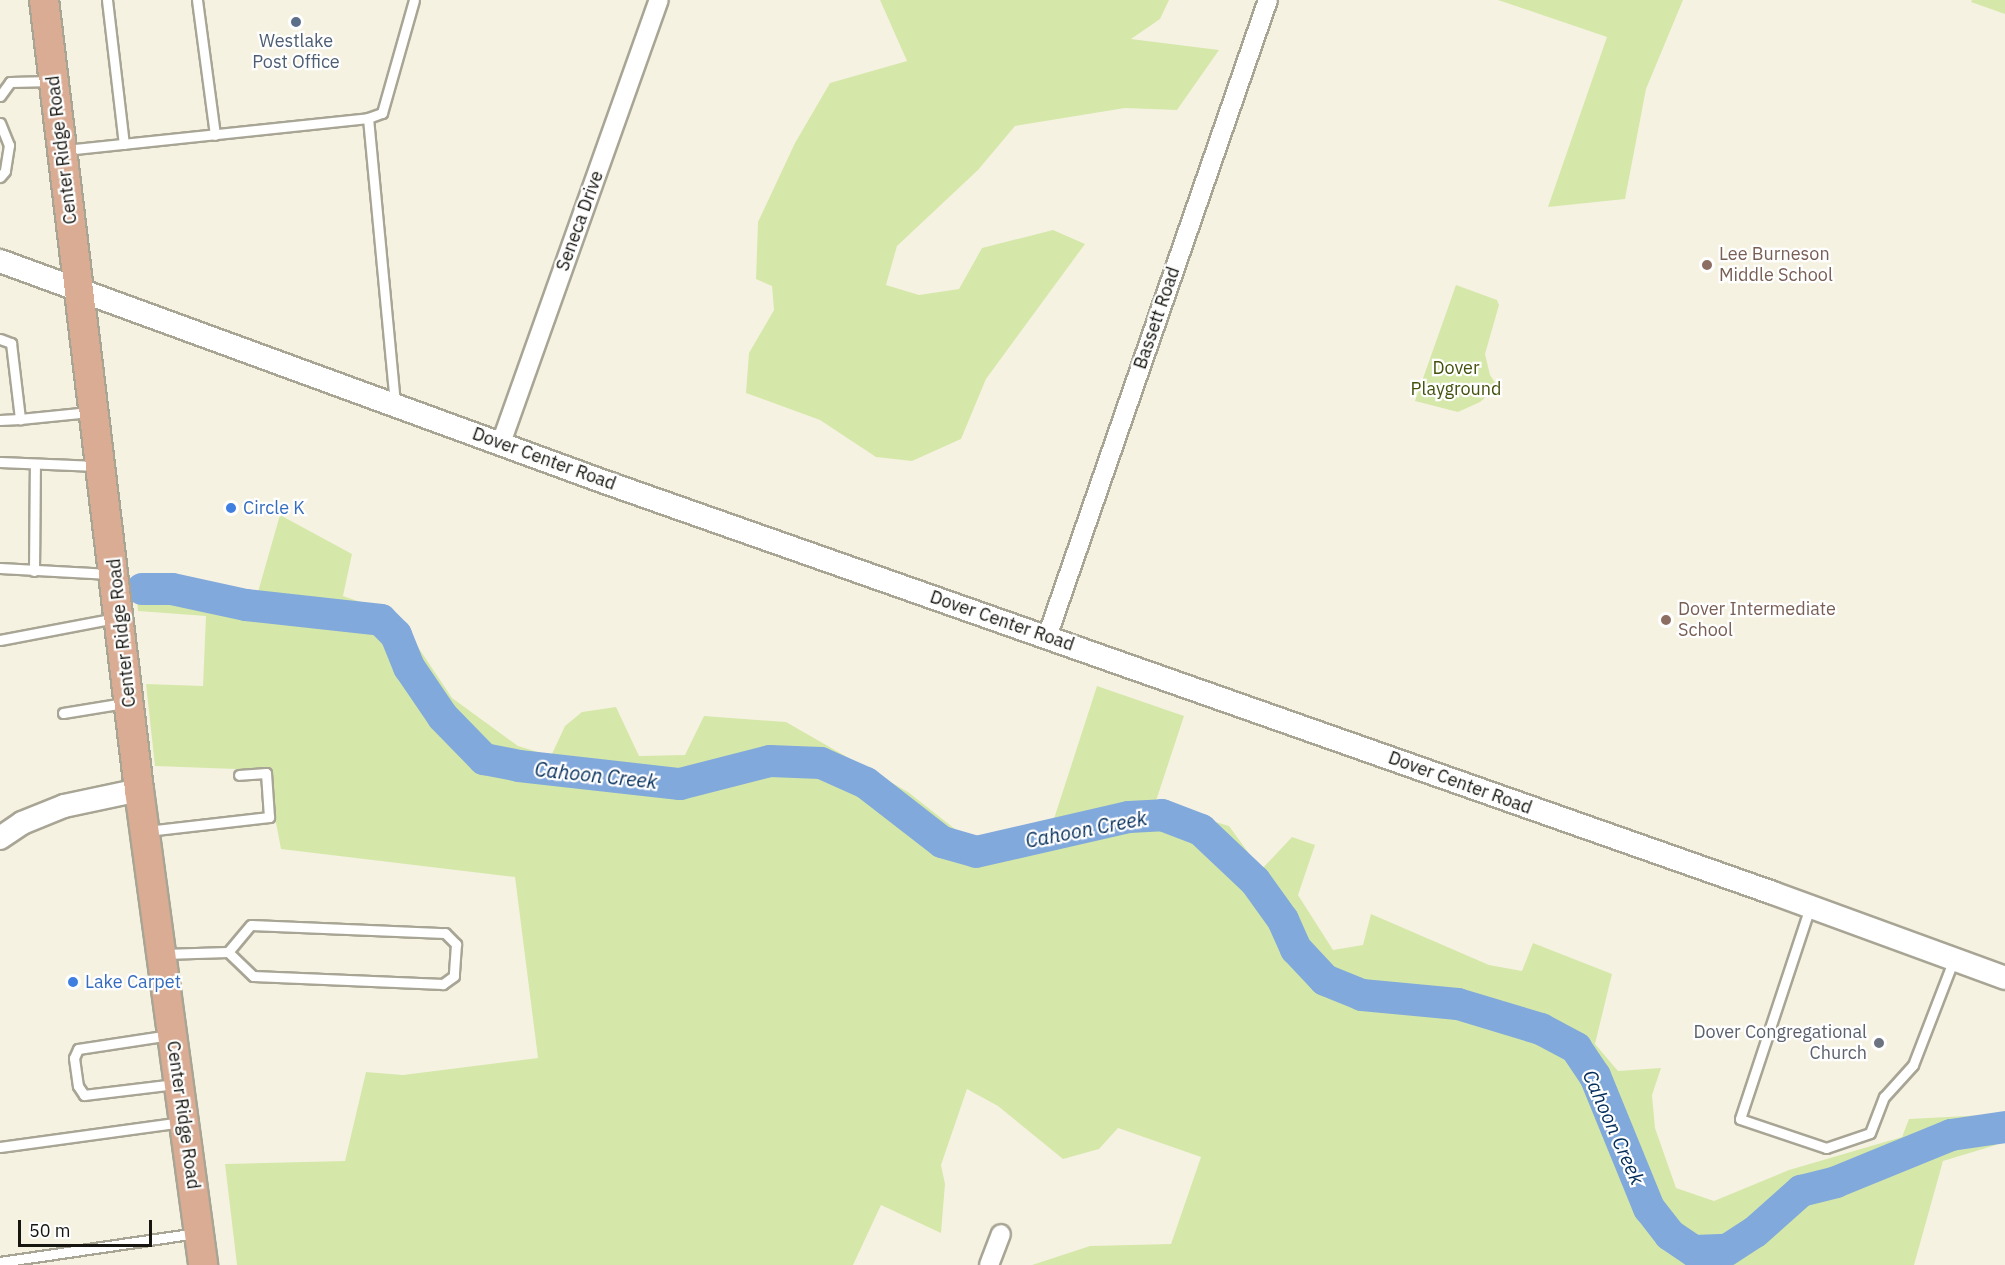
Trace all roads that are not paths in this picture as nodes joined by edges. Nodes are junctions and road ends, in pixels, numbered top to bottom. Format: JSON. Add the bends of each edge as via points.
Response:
{"nodes":[{"id":1,"x":44,"y":0,"type":"edge"},
{"id":2,"x":107,"y":0,"type":"edge"},
{"id":3,"x":197,"y":0,"type":"edge"},
{"id":4,"x":414,"y":0,"type":"edge"},
{"id":5,"x":659,"y":0,"type":"edge"},
{"id":6,"x":1268,"y":0,"type":"edge"},
{"id":7,"x":54,"y":81,"type":"junction"},
{"id":8,"x":0,"y":96,"type":"edge"},
{"id":9,"x":368,"y":118,"type":"junction"},
{"id":10,"x":0,"y":123,"type":"edge"},
{"id":11,"x":215,"y":135,"type":"junction"},
{"id":12,"x":124,"y":144,"type":"junction"},
{"id":13,"x":62,"y":150,"type":"junction"},
{"id":14,"x":0,"y":177,"type":"edge"},
{"id":15,"x":0,"y":261,"type":"edge"},
{"id":16,"x":78,"y":288,"type":"junction"},
{"id":17,"x":0,"y":339,"type":"edge"},
{"id":18,"x":395,"y":404,"type":"junction"},
{"id":19,"x":94,"y":411,"type":"junction"},
{"id":20,"x":20,"y":419,"type":"junction"},
{"id":21,"x":0,"y":420,"type":"edge"},
{"id":22,"x":501,"y":443,"type":"junction"},
{"id":23,"x":0,"y":462,"type":"edge"},
{"id":24,"x":35,"y":464,"type":"junction"},
{"id":25,"x":101,"y":466,"type":"junction"},
{"id":26,"x":0,"y":568,"type":"edge"},
{"id":27,"x":34,"y":571,"type":"junction"},
{"id":28,"x":116,"y":574,"type":"junction"},
{"id":29,"x":120,"y":617,"type":"junction"},
{"id":30,"x":1047,"y":637,"type":"junction"},
{"id":31,"x":0,"y":640,"type":"edge"},
{"id":32,"x":129,"y":702,"type":"junction"},
{"id":33,"x":63,"y":713,"type":"dead end"},
{"id":34,"x":239,"y":775,"type":"dead end"},
{"id":35,"x":139,"y":790,"type":"junction"},
{"id":36,"x":145,"y":832,"type":"junction"},
{"id":37,"x":2,"y":833,"type":"edge"},
{"id":38,"x":1810,"y":906,"type":"junction"},
{"id":39,"x":228,"y":952,"type":"junction"},
{"id":40,"x":161,"y":954,"type":"junction"},
{"id":41,"x":1954,"y":959,"type":"junction"},
{"id":42,"x":2005,"y":978,"type":"edge"},
{"id":43,"x":172,"y":1035,"type":"junction"},
{"id":44,"x":179,"y":1083,"type":"junction"},
{"id":45,"x":184,"y":1121,"type":"junction"},
{"id":46,"x":0,"y":1147,"type":"edge"},
{"id":47,"x":199,"y":1233,"type":"junction"},
{"id":48,"x":1001,"y":1234,"type":"dead end"},
{"id":49,"x":0,"y":1262,"type":"edge"},
{"id":50,"x":203,"y":1265,"type":"edge"},
{"id":51,"x":989,"y":1265,"type":"edge"}],
"edges":[{"from":1,"to":7,"type":"main road","name":"Center Ridge Road"},
{"from":2,"to":12,"type":"lane"},
{"from":3,"to":11,"type":"lane"},
{"from":4,"to":9,"type":"lane","via":[[382,113]]},
{"from":5,"to":22,"type":"street","name":"Seneca Drive"},
{"from":6,"to":30,"type":"street","name":"Bassett Road"},
{"from":7,"to":8,"type":"lane","via":[[10,82]]},
{"from":7,"to":13,"type":"main road","name":"Center Ridge Road"},
{"from":9,"to":11,"type":"lane"},
{"from":9,"to":18,"type":"lane"},
{"from":10,"to":14,"type":"lane","via":[[9,145],[5,171]]},
{"from":11,"to":12,"type":"lane"},
{"from":12,"to":13,"type":"lane"},
{"from":13,"to":16,"type":"main road","name":"Center Ridge Road"},
{"from":15,"to":16,"type":"street","name":"Dover Center Road"},
{"from":16,"to":18,"type":"street","name":"Dover Center Road"},
{"from":16,"to":19,"type":"main road","name":"Center Ridge Road"},
{"from":17,"to":20,"type":"lane","via":[[11,343]]},
{"from":18,"to":22,"type":"street","name":"Dover Center Road"},
{"from":19,"to":20,"type":"lane"},
{"from":19,"to":25,"type":"main road","name":"Center Ridge Road"},
{"from":20,"to":21,"type":"lane"},
{"from":22,"to":30,"type":"street","name":"Dover Center Road"},
{"from":23,"to":24,"type":"lane"},
{"from":24,"to":25,"type":"lane"},
{"from":24,"to":27,"type":"lane"},
{"from":25,"to":28,"type":"main road","name":"Center Ridge Road"},
{"from":26,"to":27,"type":"lane"},
{"from":27,"to":28,"type":"lane"},
{"from":28,"to":29,"type":"main road","name":"Center Ridge Road"},
{"from":29,"to":31,"type":"lane"},
{"from":29,"to":32,"type":"main road","name":"Center Ridge Road"},
{"from":30,"to":38,"type":"street","name":"Dover Center Road"},
{"from":32,"to":33,"type":"lane"},
{"from":32,"to":35,"type":"main road","name":"Center Ridge Road"},
{"from":34,"to":36,"type":"lane","via":[[266,773],[268,817]]},
{"from":35,"to":36,"type":"main road","name":"Center Ridge Road"},
{"from":35,"to":37,"type":"street","via":[[64,806]]},
{"from":36,"to":40,"type":"main road","name":"Center Ridge Road"},
{"from":38,"to":41,"type":"street","name":"Dover Center Road"},
{"from":38,"to":41,"type":"lane","via":[[1740,1119],[1826,1148],[1870,1133],[1884,1097],[1913,1065]]},
{"from":39,"to":39,"type":"lane","via":[[251,925],[445,933],[456,944],[454,976],[443,984],[253,976]]},
{"from":39,"to":40,"type":"lane"},
{"from":40,"to":43,"type":"main road","name":"Center Ridge Road"},
{"from":41,"to":42,"type":"street","name":"Dover Center Road"},
{"from":43,"to":44,"type":"main road","name":"Center Ridge Road"},
{"from":43,"to":44,"type":"lane","via":[[78,1049],[74,1058],[78,1086],[84,1095]]},
{"from":44,"to":45,"type":"main road","name":"Center Ridge Road"},
{"from":45,"to":46,"type":"lane"},
{"from":45,"to":47,"type":"main road","name":"Center Ridge Road"},
{"from":47,"to":49,"type":"lane"},
{"from":47,"to":50,"type":"main road","name":"Center Ridge Road"},
{"from":48,"to":51,"type":"street"}]}
